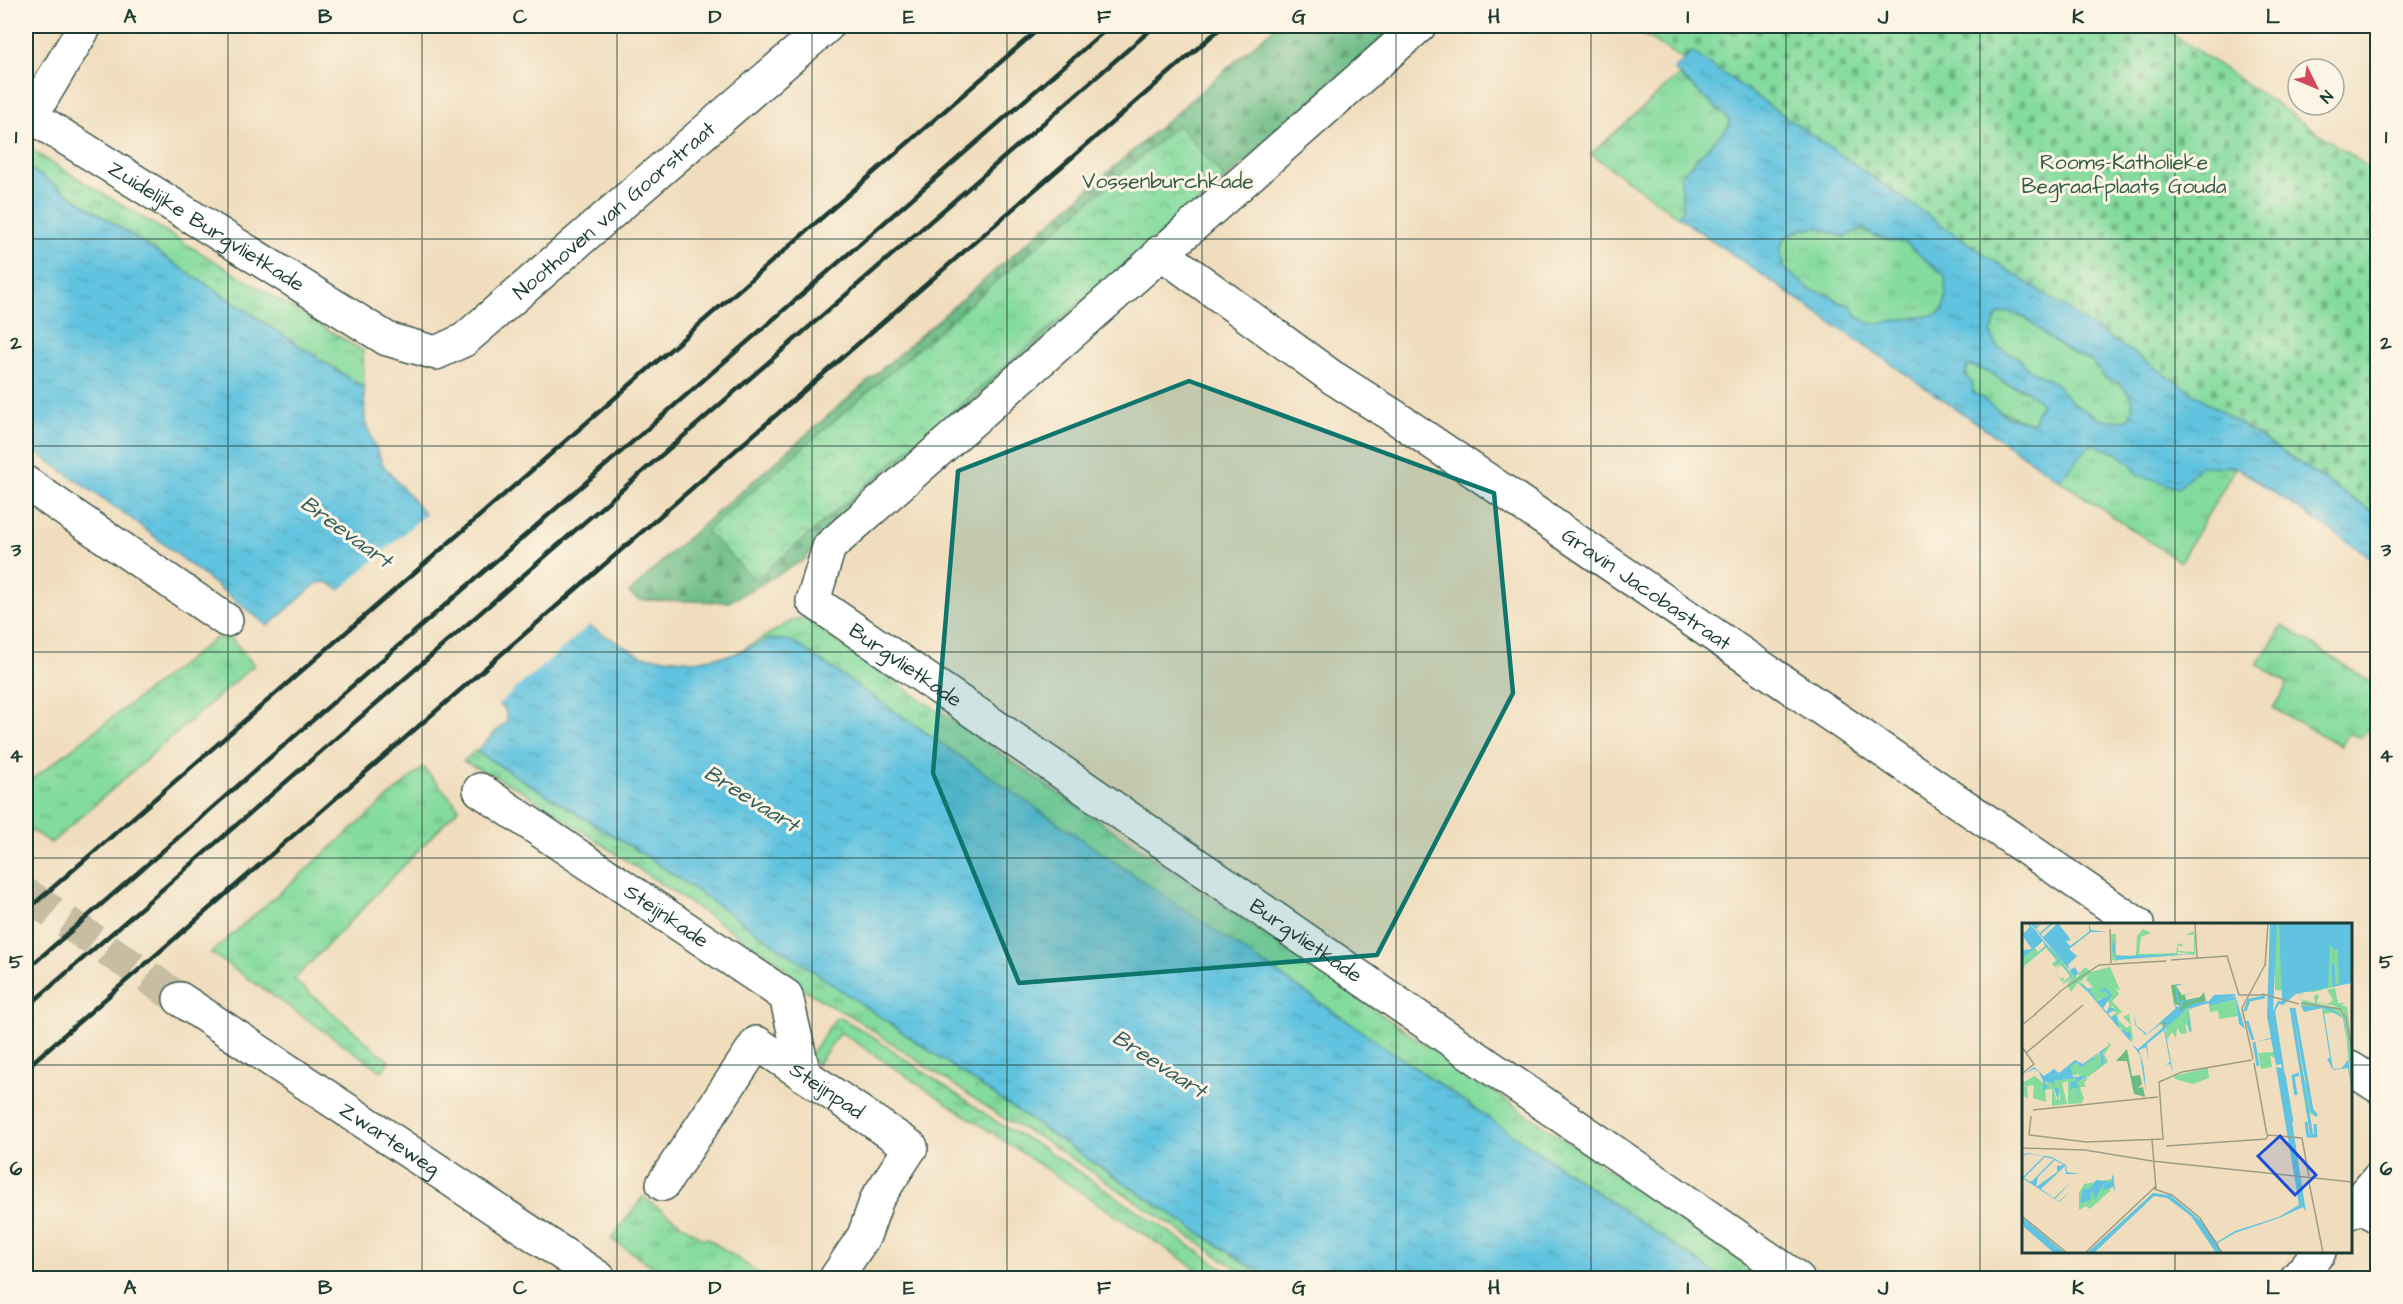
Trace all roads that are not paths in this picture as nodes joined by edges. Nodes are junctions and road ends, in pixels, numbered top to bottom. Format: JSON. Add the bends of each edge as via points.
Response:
{"nodes":[{"id":1,"x":85,"y":26,"type":"edge"},
{"id":2,"x":827,"y":26,"type":"edge"},
{"id":3,"x":1419,"y":26,"type":"edge"},
{"id":4,"x":28,"y":114,"type":"edge"},
{"id":5,"x":1160,"y":252,"type":"junction"},
{"id":6,"x":387,"y":339,"type":"joint"},
{"id":7,"x":26,"y":483,"type":"edge"},
{"id":8,"x":226,"y":620,"type":"dead end"},
{"id":9,"x":480,"y":790,"type":"dead end"},
{"id":10,"x":2136,"y":923,"type":"edge"},
{"id":11,"x":180,"y":999,"type":"tunnel mouth"},
{"id":12,"x":2352,"y":1069,"type":"edge"},
{"id":13,"x":804,"y":1075,"type":"junction"},
{"id":14,"x":2378,"y":1086,"type":"edge"},
{"id":15,"x":663,"y":1184,"type":"dead end"},
{"id":16,"x":2317,"y":1253,"type":"edge"},
{"id":17,"x":599,"y":1278,"type":"edge"},
{"id":18,"x":836,"y":1278,"type":"edge"},
{"id":19,"x":1797,"y":1278,"type":"edge"},
{"id":20,"x":2296,"y":1278,"type":"edge"}],
"edges":[{"from":1,"to":4,"type":"street"},
{"from":2,"to":6,"type":"street","name":"Noothoven van Goorstraat","via":[[464,340],[436,353]]},
{"from":3,"to":5,"type":"street"},
{"from":4,"to":6,"type":"street","name":"Zuidelijke Burgvlietkade"},
{"from":5,"to":10,"type":"street","name":"Gravin Jacobastraat","via":[[1332,377]]},
{"from":5,"to":19,"type":"street","name":"Burgvlietkade","via":[[829,547],[813,601]]},
{"from":7,"to":8,"type":"street"},
{"from":9,"to":13,"type":"street","name":"Steijnkade","via":[[786,996]]},
{"from":11,"to":17,"type":"street","name":"Zwarteweg"},
{"from":12,"to":14,"type":"street"},
{"from":13,"to":15,"type":"street","name":"Steijnpad","via":[[757,1043]]},
{"from":13,"to":18,"type":"street","name":"Steijnpad","via":[[911,1147],[877,1199],[864,1236]]},
{"from":16,"to":20,"type":"street"}]}
